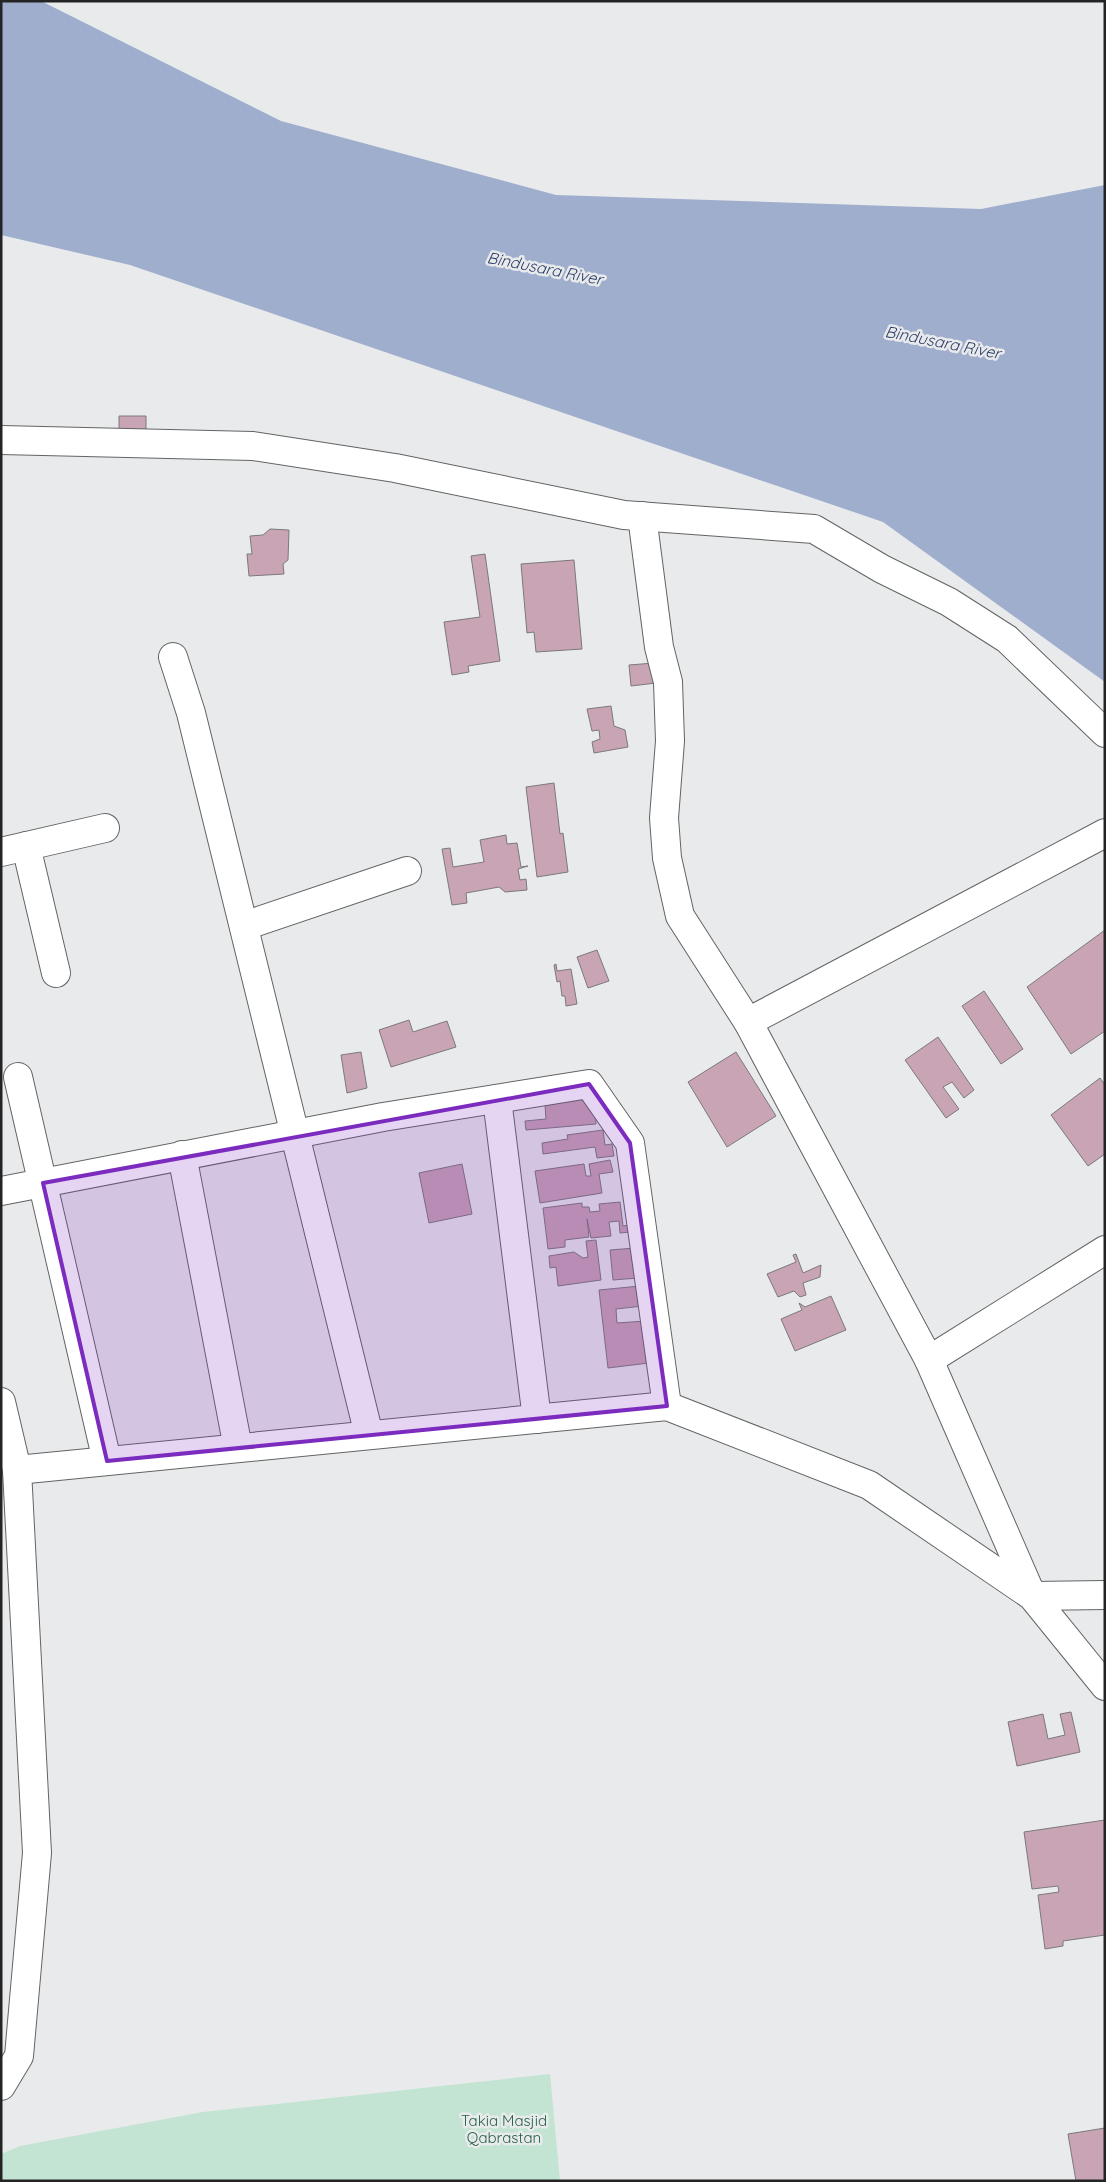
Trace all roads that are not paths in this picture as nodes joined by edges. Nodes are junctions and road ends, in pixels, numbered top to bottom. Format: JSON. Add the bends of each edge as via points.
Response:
{"nodes":[{"id":1,"x":1,"y":440,"type":"edge"},
{"id":2,"x":642,"y":516,"type":"junction"},
{"id":3,"x":173,"y":657,"type":"dead end"},
{"id":4,"x":1105,"y":733,"type":"edge"},
{"id":5,"x":105,"y":828,"type":"dead end"},
{"id":6,"x":1105,"y":833,"type":"edge"},
{"id":7,"x":14,"y":849,"type":"edge"},
{"id":8,"x":407,"y":871,"type":"dead end"},
{"id":9,"x":244,"y":926,"type":"junction"},
{"id":10,"x":56,"y":973,"type":"dead end"},
{"id":11,"x":748,"y":1022,"type":"junction"},
{"id":12,"x":18,"y":1077,"type":"dead end"},
{"id":13,"x":496,"y":1099,"type":"junction"},
{"id":14,"x":295,"y":1134,"type":"junction"},
{"id":15,"x":182,"y":1155,"type":"junction"},
{"id":16,"x":42,"y":1183,"type":"junction"},
{"id":17,"x":1,"y":1191,"type":"edge"},
{"id":18,"x":1105,"y":1250,"type":"edge"},
{"id":19,"x":929,"y":1360,"type":"junction"},
{"id":20,"x":1,"y":1402,"type":"edge"},
{"id":21,"x":667,"y":1406,"type":"junction"},
{"id":22,"x":537,"y":1418,"type":"junction"},
{"id":23,"x":369,"y":1435,"type":"junction"},
{"id":24,"x":238,"y":1448,"type":"junction"},
{"id":25,"x":107,"y":1461,"type":"junction"},
{"id":26,"x":17,"y":1470,"type":"junction"},
{"id":27,"x":1105,"y":1595,"type":"edge"},
{"id":28,"x":1032,"y":1596,"type":"junction"},
{"id":29,"x":1105,"y":1686,"type":"edge"},
{"id":30,"x":1,"y":2086,"type":"edge"}],
"edges":[{"from":1,"to":2,"type":"street","via":[[253,446],[395,468]]},
{"from":2,"to":4,"type":"street","via":[[814,529],[882,570],[949,602],[1007,639]]},
{"from":2,"to":11,"type":"street","via":[[659,647],[668,682],[670,741],[664,818],[667,858],[680,916]]},
{"from":3,"to":9,"type":"street","via":[[191,712]]},
{"from":5,"to":7,"type":"street"},
{"from":6,"to":11,"type":"street"},
{"from":7,"to":10,"type":"street"},
{"from":8,"to":9,"type":"street"},
{"from":9,"to":14,"type":"street"},
{"from":11,"to":19,"type":"street"},
{"from":12,"to":16,"type":"street"},
{"from":13,"to":14,"type":"street"},
{"from":13,"to":21,"type":"street","via":[[589,1084],[630,1143]]},
{"from":13,"to":22,"type":"street"},
{"from":14,"to":15,"type":"street"},
{"from":14,"to":23,"type":"street"},
{"from":15,"to":16,"type":"street"},
{"from":15,"to":24,"type":"street"},
{"from":16,"to":17,"type":"street"},
{"from":16,"to":25,"type":"street"},
{"from":18,"to":19,"type":"street"},
{"from":19,"to":28,"type":"street"},
{"from":20,"to":26,"type":"street"},
{"from":21,"to":22,"type":"street"},
{"from":21,"to":28,"type":"street","via":[[869,1485]]},
{"from":22,"to":23,"type":"street"},
{"from":23,"to":24,"type":"street"},
{"from":24,"to":25,"type":"street"},
{"from":25,"to":26,"type":"street"},
{"from":26,"to":30,"type":"street","via":[[37,1853],[19,2056]]},
{"from":27,"to":28,"type":"street"},
{"from":28,"to":29,"type":"street"}]}
